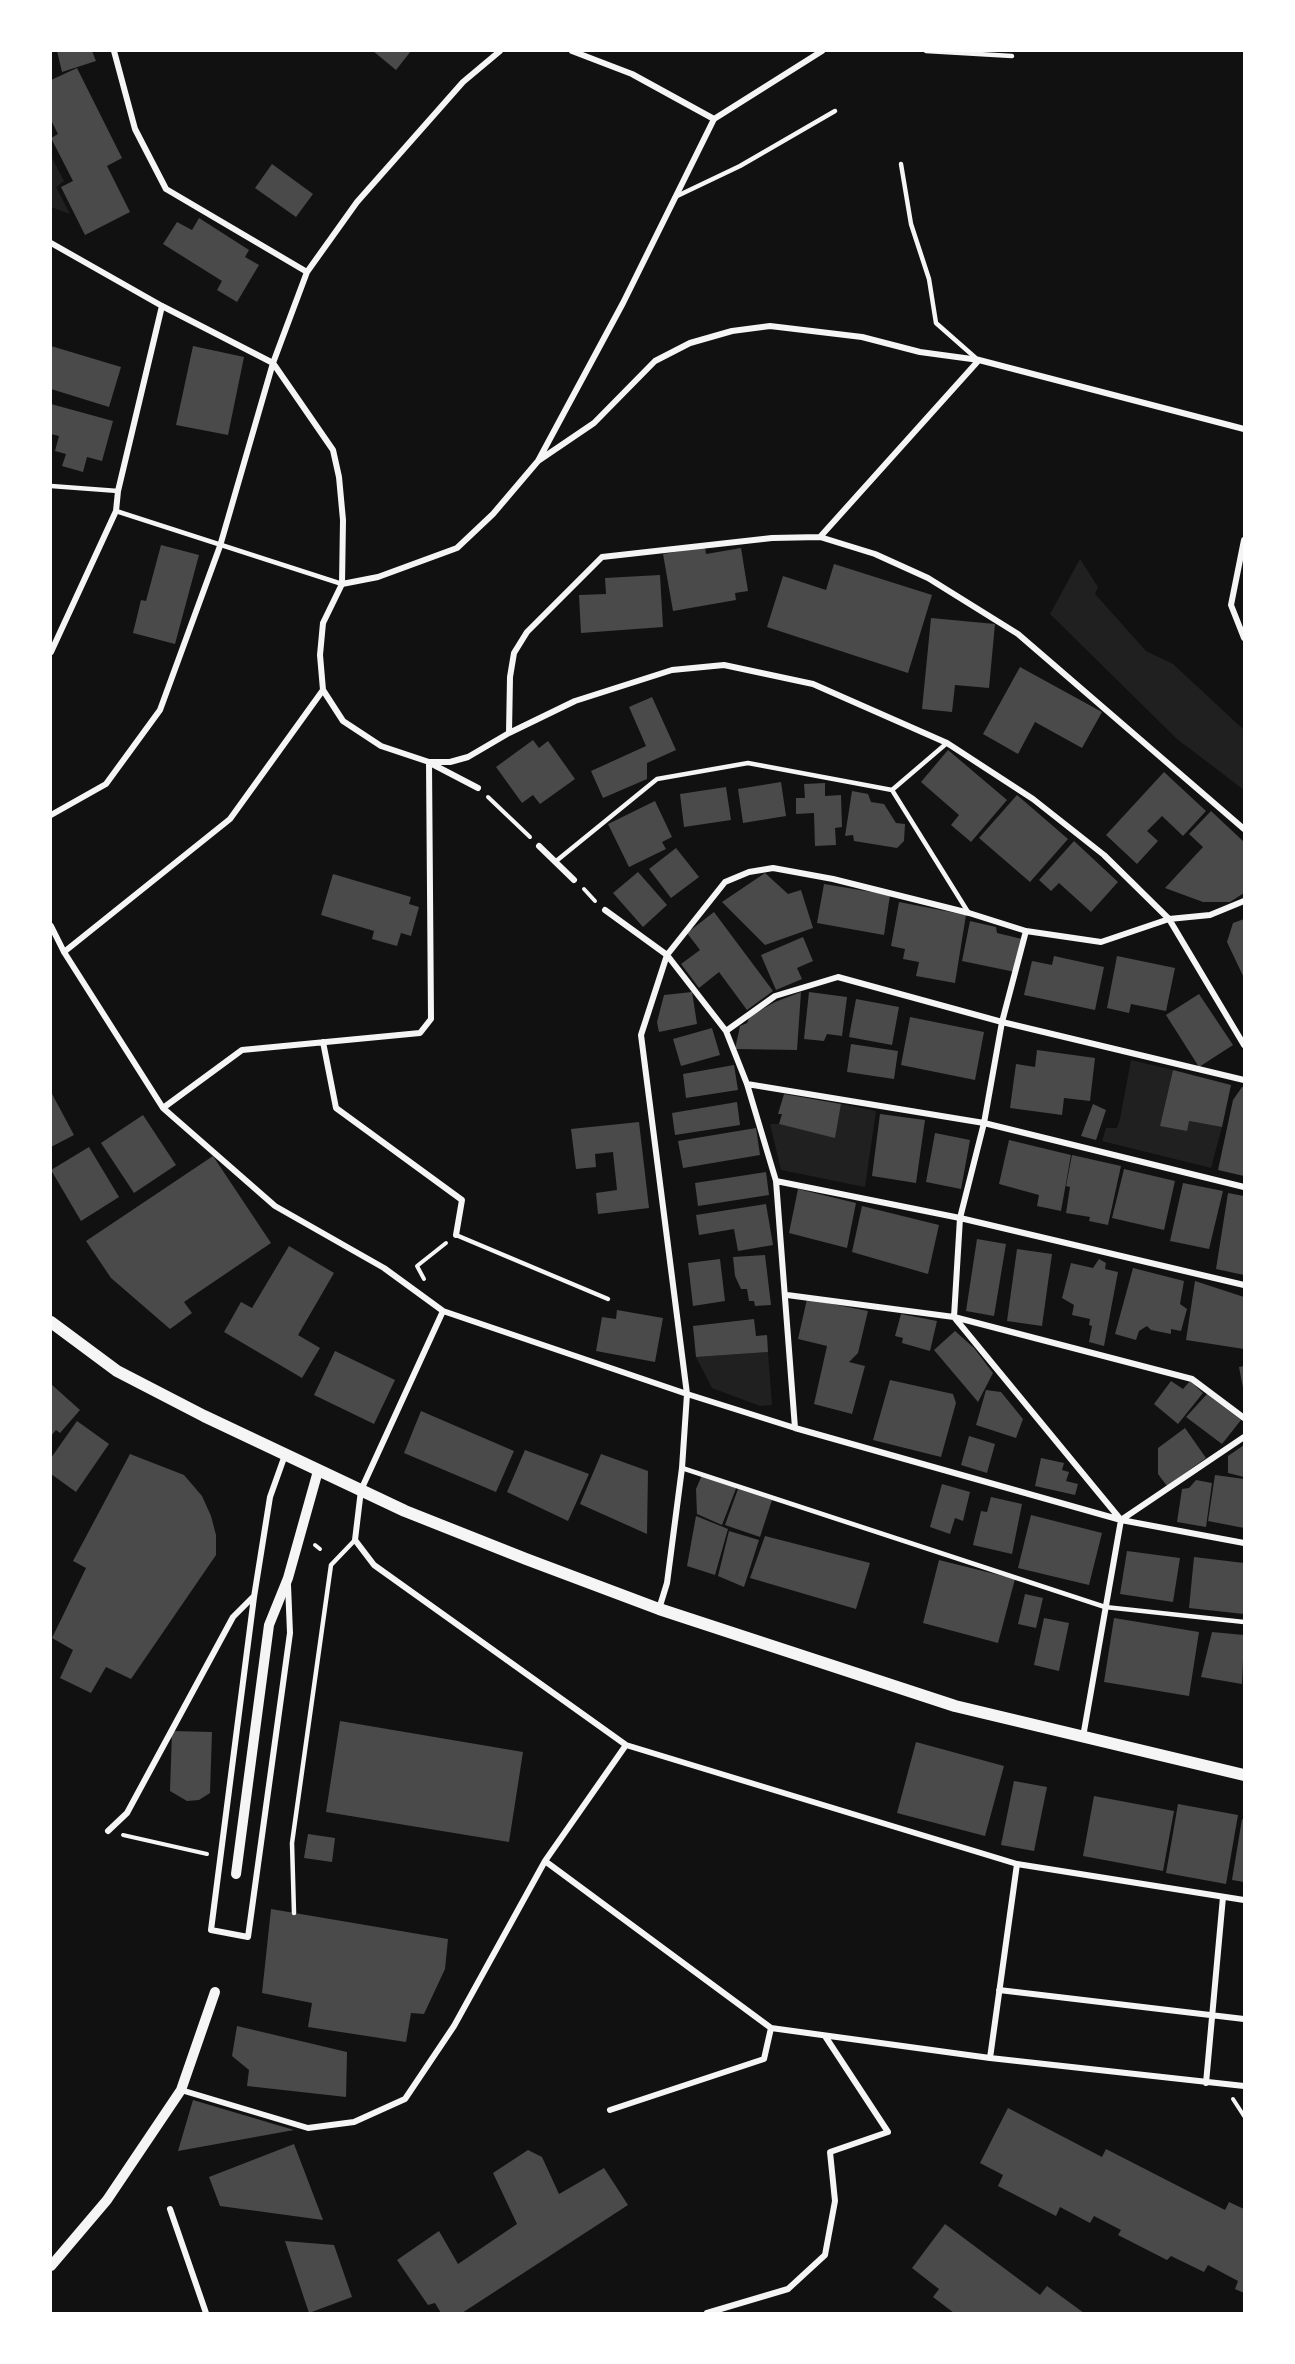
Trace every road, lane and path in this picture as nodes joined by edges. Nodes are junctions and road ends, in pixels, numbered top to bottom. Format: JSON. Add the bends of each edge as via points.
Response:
{"nodes":[{"id":1,"x":114,"y":51,"type":"edge"},
{"id":2,"x":500,"y":51,"type":"edge"},
{"id":3,"x":572,"y":51,"type":"edge"},
{"id":4,"x":822,"y":51,"type":"edge"},
{"id":5,"x":926,"y":51,"type":"edge"},
{"id":6,"x":1012,"y":56,"type":"dead end"},
{"id":7,"x":835,"y":111,"type":"dead end"},
{"id":8,"x":714,"y":119,"type":"junction"},
{"id":9,"x":901,"y":164,"type":"dead end"},
{"id":10,"x":675,"y":197,"type":"junction"},
{"id":11,"x":51,"y":243,"type":"edge"},
{"id":12,"x":307,"y":272,"type":"junction"},
{"id":13,"x":162,"y":306,"type":"junction"},
{"id":14,"x":978,"y":360,"type":"junction"},
{"id":15,"x":273,"y":363,"type":"junction"},
{"id":16,"x":1244,"y":429,"type":"edge"},
{"id":17,"x":538,"y":461,"type":"junction"},
{"id":18,"x":51,"y":486,"type":"edge"},
{"id":19,"x":118,"y":492,"type":"junction"},
{"id":20,"x":116,"y":511,"type":"junction"},
{"id":21,"x":819,"y":537,"type":"junction"},
{"id":22,"x":1244,"y":540,"type":"edge"},
{"id":23,"x":220,"y":546,"type":"junction"},
{"id":24,"x":342,"y":584,"type":"junction"},
{"id":25,"x":1244,"y":638,"type":"edge"},
{"id":26,"x":51,"y":652,"type":"edge"},
{"id":27,"x":323,"y":690,"type":"junction"},
{"id":28,"x":509,"y":733,"type":"junction"},
{"id":29,"x":947,"y":743,"type":"junction"},
{"id":30,"x":429,"y":762,"type":"junction"},
{"id":31,"x":478,"y":788,"type":"joint"},
{"id":32,"x":892,"y":790,"type":"junction"},
{"id":33,"x":51,"y":815,"type":"edge"},
{"id":34,"x":1244,"y":829,"type":"edge"},
{"id":35,"x":539,"y":846,"type":"joint"},
{"id":36,"x":555,"y":862,"type":"junction"},
{"id":37,"x":574,"y":880,"type":"joint"},
{"id":38,"x":1244,"y":901,"type":"edge"},
{"id":39,"x":604,"y":910,"type":"joint"},
{"id":40,"x":969,"y":913,"type":"junction"},
{"id":41,"x":1169,"y":919,"type":"junction"},
{"id":42,"x":51,"y":926,"type":"edge"},
{"id":43,"x":1026,"y":931,"type":"junction"},
{"id":44,"x":64,"y":952,"type":"junction"},
{"id":45,"x":667,"y":955,"type":"junction"},
{"id":46,"x":1002,"y":1022,"type":"junction"},
{"id":47,"x":726,"y":1031,"type":"junction"},
{"id":48,"x":323,"y":1042,"type":"junction"},
{"id":49,"x":1244,"y":1045,"type":"edge"},
{"id":50,"x":1244,"y":1080,"type":"edge"},
{"id":51,"x":747,"y":1084,"type":"junction"},
{"id":52,"x":163,"y":1108,"type":"junction"},
{"id":53,"x":984,"y":1123,"type":"junction"},
{"id":54,"x":776,"y":1181,"type":"junction"},
{"id":55,"x":1244,"y":1187,"type":"edge"},
{"id":56,"x":960,"y":1218,"type":"junction"},
{"id":57,"x":456,"y":1235,"type":"junction"},
{"id":58,"x":427,"y":1284,"type":"dead end"},
{"id":59,"x":1244,"y":1285,"type":"edge"},
{"id":60,"x":787,"y":1295,"type":"junction"},
{"id":61,"x":608,"y":1299,"type":"dead end"},
{"id":62,"x":443,"y":1311,"type":"junction"},
{"id":63,"x":954,"y":1317,"type":"junction"},
{"id":64,"x":51,"y":1322,"type":"edge"},
{"id":65,"x":687,"y":1394,"type":"junction"},
{"id":66,"x":1244,"y":1418,"type":"edge"},
{"id":67,"x":795,"y":1428,"type":"junction"},
{"id":68,"x":1244,"y":1437,"type":"edge"},
{"id":69,"x":285,"y":1455,"type":"junction"},
{"id":70,"x":682,"y":1468,"type":"junction"},
{"id":71,"x":318,"y":1471,"type":"junction"},
{"id":72,"x":361,"y":1490,"type":"junction"},
{"id":73,"x":1121,"y":1520,"type":"junction"},
{"id":74,"x":355,"y":1540,"type":"junction"},
{"id":75,"x":1244,"y":1543,"type":"edge"},
{"id":76,"x":315,"y":1545,"type":"dead end"},
{"id":77,"x":320,"y":1549,"type":"dead end"},
{"id":78,"x":288,"y":1578,"type":"junction"},
{"id":79,"x":254,"y":1597,"type":"junction"},
{"id":80,"x":1105,"y":1607,"type":"junction"},
{"id":81,"x":659,"y":1609,"type":"junction"},
{"id":82,"x":1244,"y":1622,"type":"edge"},
{"id":83,"x":1083,"y":1737,"type":"junction"},
{"id":84,"x":626,"y":1745,"type":"junction"},
{"id":85,"x":1244,"y":1775,"type":"edge"},
{"id":86,"x":108,"y":1831,"type":"joint"},
{"id":87,"x":219,"y":1857,"type":"junction"},
{"id":88,"x":545,"y":1862,"type":"junction"},
{"id":89,"x":1017,"y":1864,"type":"junction"},
{"id":90,"x":236,"y":1874,"type":"dead end"},
{"id":91,"x":1223,"y":1897,"type":"junction"},
{"id":92,"x":1244,"y":1900,"type":"edge"},
{"id":93,"x":294,"y":1913,"type":"dead end"},
{"id":94,"x":999,"y":1990,"type":"junction"},
{"id":95,"x":215,"y":1992,"type":"dead end"},
{"id":96,"x":1212,"y":2016,"type":"junction"},
{"id":97,"x":1244,"y":2019,"type":"edge"},
{"id":98,"x":771,"y":2028,"type":"junction"},
{"id":99,"x":825,"y":2036,"type":"junction"},
{"id":100,"x":990,"y":2058,"type":"junction"},
{"id":101,"x":1206,"y":2083,"type":"junction"},
{"id":102,"x":1244,"y":2086,"type":"edge"},
{"id":103,"x":181,"y":2090,"type":"junction"},
{"id":104,"x":610,"y":2110,"type":"dead end"},
{"id":105,"x":170,"y":2209,"type":"dead end"},
{"id":106,"x":51,"y":2266,"type":"edge"},
{"id":107,"x":206,"y":2313,"type":"edge"},
{"id":108,"x":707,"y":2313,"type":"edge"}],
"edges":[{"from":1,"to":12,"type":"street","via":[[135,129],[166,189]]},
{"from":2,"to":12,"type":"street","via":[[463,82],[410,141],[357,202]]},
{"from":3,"to":8,"type":"street","via":[[632,74]]},
{"from":4,"to":8,"type":"street"},
{"from":5,"to":6,"type":"lane"},
{"from":7,"to":10,"type":"lane","via":[[740,166]]},
{"from":8,"to":10,"type":"street"},
{"from":9,"to":14,"type":"lane","via":[[911,224],[929,279],[936,323]]},
{"from":10,"to":17,"type":"street"},
{"from":11,"to":13,"type":"street"},
{"from":12,"to":15,"type":"street"},
{"from":13,"to":15,"type":"street"},
{"from":13,"to":19,"type":"street"},
{"from":14,"to":16,"type":"street"},
{"from":14,"to":17,"type":"street","via":[[920,352],[862,337],[770,326],[732,331],[690,343],[655,361],[594,423]]},
{"from":14,"to":21,"type":"street"},
{"from":15,"to":23,"type":"street"},
{"from":15,"to":24,"type":"street","via":[[333,450],[343,520]]},
{"from":17,"to":24,"type":"street","via":[[493,514],[457,548],[378,578]]},
{"from":18,"to":19,"type":"lane"},
{"from":19,"to":20,"type":"street"},
{"from":20,"to":23,"type":"lane"},
{"from":20,"to":26,"type":"street"},
{"from":21,"to":28,"type":"street","via":[[772,538],[602,556],[527,632],[514,653]]},
{"from":21,"to":34,"type":"street","via":[[875,554],[928,578],[1018,634]]},
{"from":22,"to":25,"type":"street","via":[[1230,605]]},
{"from":23,"to":24,"type":"lane"},
{"from":23,"to":33,"type":"street","via":[[160,710],[106,784]]},
{"from":24,"to":27,"type":"street","via":[[323,623]]},
{"from":27,"to":30,"type":"street","via":[[343,721],[381,746]]},
{"from":27,"to":44,"type":"street","via":[[230,819]]},
{"from":28,"to":29,"type":"street","via":[[575,701],[672,670],[724,665],[813,684]]},
{"from":28,"to":30,"type":"street","via":[[468,758]]},
{"from":29,"to":32,"type":"lane"},
{"from":29,"to":41,"type":"street","via":[[1077,832]]},
{"from":30,"to":31,"type":"street"},
{"from":30,"to":48,"type":"street","via":[[431,1019],[420,1033]]},
{"from":31,"to":35,"type":"path"},
{"from":32,"to":36,"type":"lane","via":[[748,763],[657,779]]},
{"from":32,"to":40,"type":"lane"},
{"from":35,"to":36,"type":"street"},
{"from":36,"to":37,"type":"street"},
{"from":37,"to":39,"type":"path"},
{"from":38,"to":41,"type":"street","via":[[1210,915]]},
{"from":39,"to":45,"type":"street"},
{"from":40,"to":43,"type":"street"},
{"from":40,"to":45,"type":"street","via":[[773,868],[725,882]]},
{"from":41,"to":43,"type":"street","via":[[1101,942]]},
{"from":41,"to":49,"type":"street"},
{"from":42,"to":44,"type":"street"},
{"from":43,"to":46,"type":"street"},
{"from":44,"to":52,"type":"street"},
{"from":45,"to":47,"type":"street"},
{"from":45,"to":65,"type":"street","via":[[641,1035]]},
{"from":46,"to":47,"type":"street","via":[[838,977],[775,996]]},
{"from":46,"to":50,"type":"street"},
{"from":46,"to":53,"type":"street"},
{"from":47,"to":51,"type":"street"},
{"from":48,"to":52,"type":"street","via":[[242,1050]]},
{"from":48,"to":57,"type":"street","via":[[336,1108],[462,1200]]},
{"from":51,"to":53,"type":"street"},
{"from":51,"to":54,"type":"street"},
{"from":52,"to":62,"type":"street","via":[[275,1206],[384,1268]]},
{"from":53,"to":55,"type":"street"},
{"from":53,"to":56,"type":"street"},
{"from":54,"to":56,"type":"street"},
{"from":54,"to":60,"type":"street"},
{"from":56,"to":59,"type":"street"},
{"from":56,"to":63,"type":"street"},
{"from":57,"to":58,"type":"path","via":[[417,1266]]},
{"from":57,"to":61,"type":"lane"},
{"from":60,"to":63,"type":"street"},
{"from":60,"to":67,"type":"street"},
{"from":62,"to":65,"type":"street"},
{"from":62,"to":72,"type":"street"},
{"from":63,"to":66,"type":"street","via":[[1192,1379]]},
{"from":63,"to":73,"type":"street"},
{"from":64,"to":69,"type":"main road","via":[[117,1371]]},
{"from":65,"to":67,"type":"street"},
{"from":65,"to":70,"type":"street"},
{"from":67,"to":73,"type":"street"},
{"from":68,"to":73,"type":"street"},
{"from":69,"to":71,"type":"main road"},
{"from":69,"to":79,"type":"street","via":[[270,1497]]},
{"from":70,"to":80,"type":"lane"},
{"from":70,"to":81,"type":"street","via":[[667,1583]]},
{"from":71,"to":72,"type":"main road"},
{"from":71,"to":78,"type":"street"},
{"from":72,"to":74,"type":"street"},
{"from":72,"to":81,"type":"main road"},
{"from":73,"to":75,"type":"street"},
{"from":73,"to":80,"type":"street"},
{"from":74,"to":84,"type":"street","via":[[374,1565]]},
{"from":74,"to":93,"type":"lane","via":[[331,1565],[292,1843]]},
{"from":76,"to":77,"type":"path"},
{"from":78,"to":87,"type":"street","via":[[290,1634],[248,1937],[212,1930]]},
{"from":78,"to":90,"type":"street","via":[[270,1625]]},
{"from":79,"to":86,"type":"street","via":[[233,1617],[127,1813]]},
{"from":79,"to":87,"type":"street"},
{"from":80,"to":82,"type":"lane"},
{"from":80,"to":83,"type":"street"},
{"from":81,"to":83,"type":"main road","via":[[956,1706]]},
{"from":83,"to":85,"type":"main road"},
{"from":84,"to":88,"type":"street"},
{"from":84,"to":89,"type":"street"},
{"from":86,"to":87,"type":"path"},
{"from":88,"to":98,"type":"street"},
{"from":88,"to":103,"type":"street","via":[[454,2026],[405,2099],[354,2121],[308,2128]]},
{"from":89,"to":91,"type":"street"},
{"from":89,"to":94,"type":"street"},
{"from":91,"to":92,"type":"street"},
{"from":91,"to":96,"type":"street"},
{"from":94,"to":96,"type":"street"},
{"from":94,"to":100,"type":"street"},
{"from":95,"to":103,"type":"street"},
{"from":96,"to":97,"type":"street"},
{"from":96,"to":101,"type":"street"},
{"from":98,"to":99,"type":"street"},
{"from":98,"to":104,"type":"street","via":[[765,2059]]},
{"from":99,"to":100,"type":"street"},
{"from":99,"to":108,"type":"street","via":[[888,2132],[830,2152],[835,2201],[825,2255],[788,2289]]},
{"from":100,"to":101,"type":"street"},
{"from":101,"to":102,"type":"street"},
{"from":103,"to":106,"type":"street","via":[[107,2200]]},
{"from":105,"to":107,"type":"street"}]}
